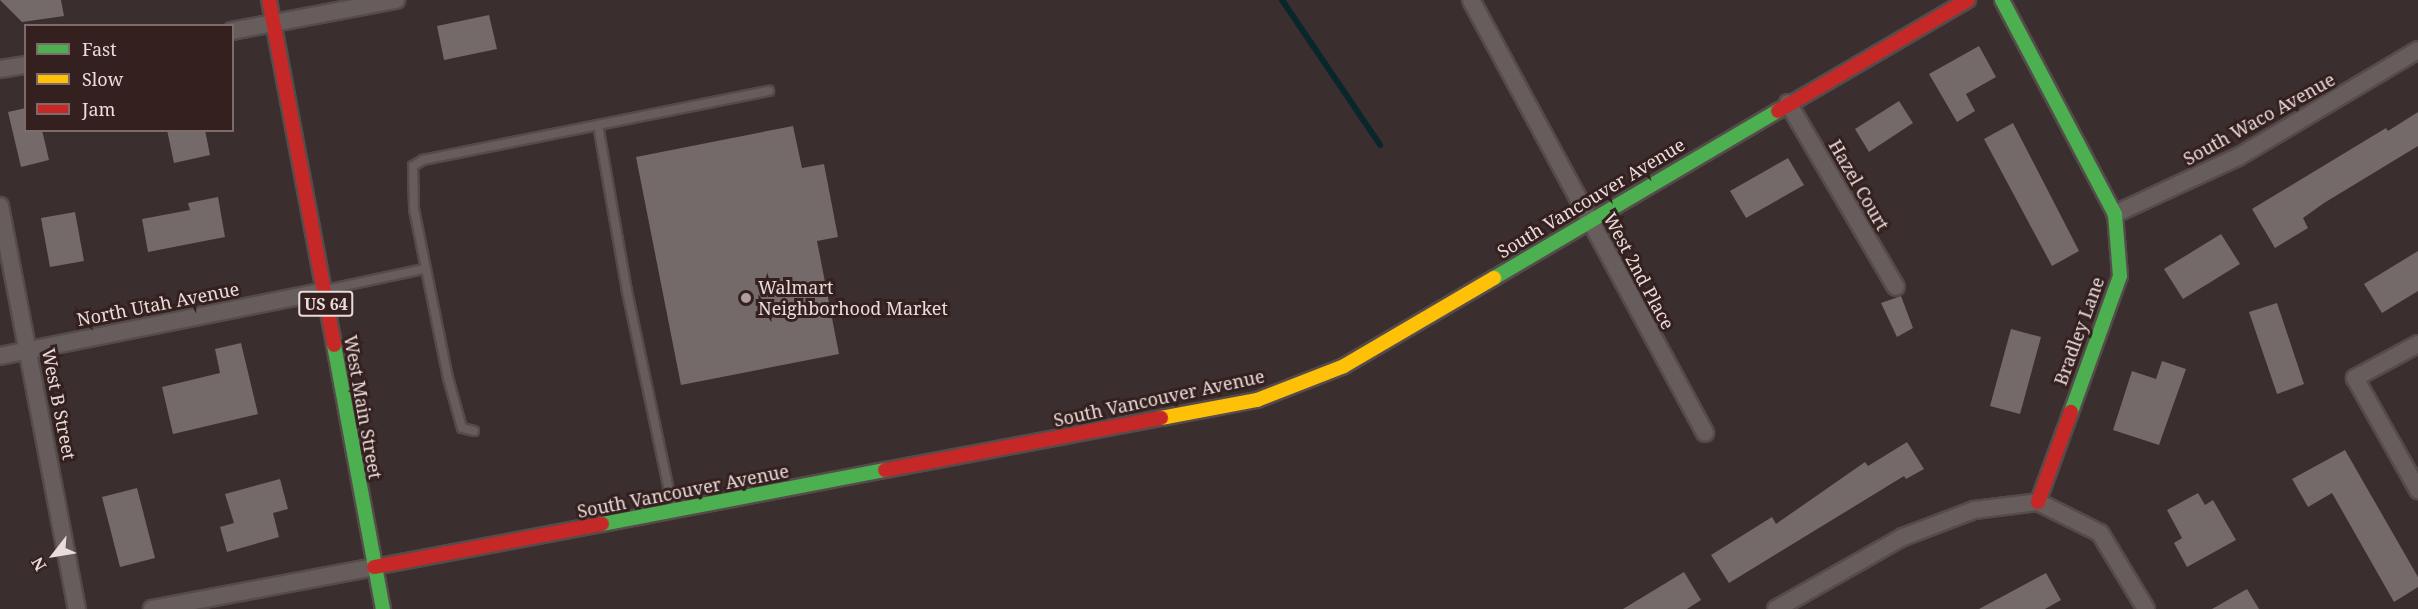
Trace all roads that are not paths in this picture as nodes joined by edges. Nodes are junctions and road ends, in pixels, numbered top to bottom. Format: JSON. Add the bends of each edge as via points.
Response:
{"nodes":[{"id":1,"x":268,"y":0,"type":"edge"},
{"id":2,"x":396,"y":0,"type":"edge"},
{"id":3,"x":1471,"y":0,"type":"edge"},
{"id":4,"x":1968,"y":0,"type":"edge"},
{"id":5,"x":2002,"y":0,"type":"edge"},
{"id":6,"x":273,"y":24,"type":"junction"},
{"id":7,"x":234,"y":31,"type":"edge"},
{"id":8,"x":2418,"y":50,"type":"edge"},
{"id":9,"x":24,"y":64,"type":"edge"},
{"id":10,"x":0,"y":69,"type":"edge"},
{"id":11,"x":769,"y":91,"type":"dead end"},
{"id":12,"x":1788,"y":104,"type":"junction"},
{"id":13,"x":598,"y":125,"type":"junction"},
{"id":14,"x":0,"y":206,"type":"edge"},
{"id":15,"x":2115,"y":214,"type":"junction"},
{"id":16,"x":1589,"y":219,"type":"junction"},
{"id":17,"x":424,"y":269,"type":"junction"},
{"id":18,"x":1896,"y":287,"type":"dead end"},
{"id":19,"x":324,"y":291,"type":"junction"},
{"id":20,"x":2418,"y":344,"type":"edge"},
{"id":21,"x":29,"y":350,"type":"junction"},
{"id":22,"x":0,"y":356,"type":"edge"},
{"id":23,"x":474,"y":431,"type":"dead end"},
{"id":24,"x":1705,"y":434,"type":"dead end"},
{"id":25,"x":2418,"y":490,"type":"edge"},
{"id":26,"x":2038,"y":502,"type":"junction"},
{"id":27,"x":674,"y":511,"type":"junction"},
{"id":28,"x":374,"y":567,"type":"junction"},
{"id":29,"x":77,"y":609,"type":"edge"},
{"id":30,"x":152,"y":609,"type":"edge"},
{"id":31,"x":382,"y":609,"type":"edge"},
{"id":32,"x":1776,"y":609,"type":"edge"},
{"id":33,"x":2146,"y":609,"type":"edge"}],
"edges":[{"from":1,"to":6,"type":"street","name":"West Main Street","number":"US 64"},
{"from":2,"to":6,"type":"street"},
{"from":3,"to":16,"type":"street","name":"West 2nd Place"},
{"from":4,"to":12,"type":"street","name":"South Vancouver Avenue"},
{"from":5,"to":15,"type":"street","name":"Bradley Lane"},
{"from":6,"to":7,"type":"street"},
{"from":6,"to":19,"type":"street","name":"West Main Street","number":"US 64"},
{"from":8,"to":15,"type":"street","name":"South Waco Avenue","via":[[2238,157]]},
{"from":9,"to":10,"type":"street"},
{"from":11,"to":13,"type":"lane"},
{"from":12,"to":16,"type":"street","name":"South Vancouver Avenue"},
{"from":12,"to":18,"type":"street","name":"Hazel Court"},
{"from":13,"to":17,"type":"lane","via":[[423,160],[413,166],[411,190]]},
{"from":13,"to":27,"type":"lane","via":[[621,260]]},
{"from":14,"to":21,"type":"street","name":"West B Street"},
{"from":15,"to":26,"type":"street","name":"Bradley Lane","via":[[2120,276]]},
{"from":16,"to":24,"type":"street","name":"West 2nd Place"},
{"from":16,"to":27,"type":"street","name":"South Vancouver Avenue","via":[[1344,366],[1257,400]]},
{"from":17,"to":19,"type":"lane"},
{"from":17,"to":23,"type":"lane","via":[[456,414],[462,428]]},
{"from":19,"to":21,"type":"street","name":"North Utah Avenue"},
{"from":19,"to":28,"type":"street","name":"West Main Street","number":"US 64"},
{"from":20,"to":25,"type":"street","via":[[2355,378]]},
{"from":21,"to":22,"type":"street","name":"North Utah Avenue"},
{"from":21,"to":29,"type":"street","name":"West B Street"},
{"from":26,"to":32,"type":"street","via":[[1974,510],[1903,537]]},
{"from":26,"to":33,"type":"street","via":[[2100,533]]},
{"from":27,"to":28,"type":"street","name":"South Vancouver Avenue"},
{"from":28,"to":30,"type":"street"},
{"from":28,"to":31,"type":"street","name":"West Main Street","number":"US 64"}]}
